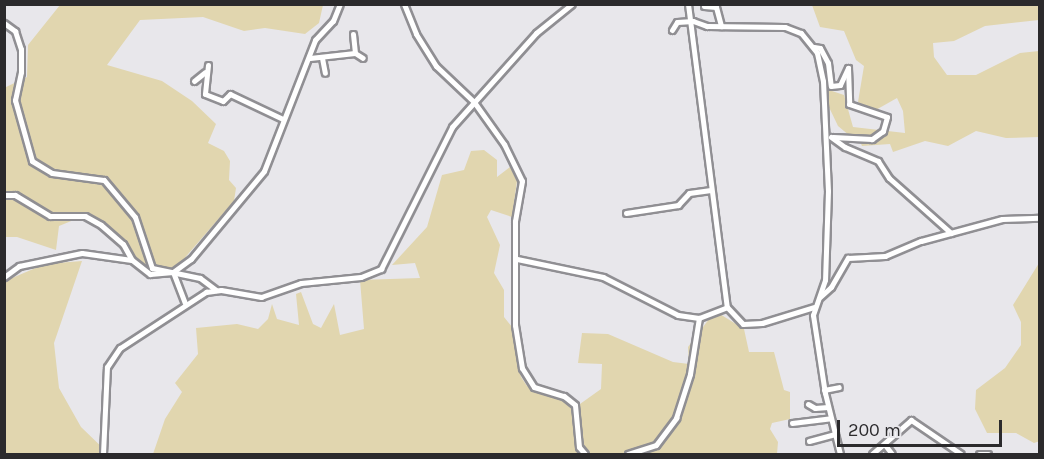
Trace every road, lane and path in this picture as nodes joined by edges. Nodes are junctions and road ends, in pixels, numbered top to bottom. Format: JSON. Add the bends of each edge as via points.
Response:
{"nodes":[{"id":1,"x":340,"y":4,"type":"edge"},
{"id":2,"x":404,"y":4,"type":"edge"},
{"id":3,"x":572,"y":4,"type":"edge"},
{"id":4,"x":688,"y":4,"type":"edge"},
{"id":5,"x":704,"y":6,"type":"dead end"},
{"id":6,"x":693,"y":21,"type":"junction"},
{"id":7,"x":4,"y":23,"type":"edge"},
{"id":8,"x":721,"y":26,"type":"junction"},
{"id":9,"x":672,"y":30,"type":"dead end"},
{"id":10,"x":352,"y":34,"type":"dead end"},
{"id":11,"x":814,"y":47,"type":"junction"},
{"id":12,"x":355,"y":53,"type":"junction"},
{"id":13,"x":310,"y":58,"type":"junction"},
{"id":14,"x":322,"y":58,"type":"junction"},
{"id":15,"x":363,"y":58,"type":"dead end"},
{"id":16,"x":325,"y":73,"type":"dead end"},
{"id":17,"x":194,"y":81,"type":"dead end"},
{"id":18,"x":474,"y":102,"type":"junction"},
{"id":19,"x":283,"y":119,"type":"junction"},
{"id":20,"x":826,"y":136,"type":"junction"},
{"id":21,"x":834,"y":137,"type":"junction"},
{"id":22,"x":711,"y":190,"type":"junction"},
{"id":23,"x":4,"y":195,"type":"edge"},
{"id":24,"x":626,"y":213,"type":"dead end"},
{"id":25,"x":1040,"y":218,"type":"edge"},
{"id":26,"x":951,"y":233,"type":"junction"},
{"id":27,"x":517,"y":259,"type":"junction"},
{"id":28,"x":132,"y":260,"type":"junction"},
{"id":29,"x":174,"y":272,"type":"junction"},
{"id":30,"x":4,"y":277,"type":"edge"},
{"id":31,"x":216,"y":290,"type":"junction"},
{"id":32,"x":819,"y":297,"type":"junction"},
{"id":33,"x":185,"y":303,"type":"junction"},
{"id":34,"x":726,"y":307,"type":"junction"},
{"id":35,"x":814,"y":307,"type":"junction"},
{"id":36,"x":699,"y":318,"type":"junction"},
{"id":37,"x":839,"y":387,"type":"dead end"},
{"id":38,"x":824,"y":390,"type":"junction"},
{"id":39,"x":807,"y":404,"type":"dead end"},
{"id":40,"x":828,"y":407,"type":"junction"},
{"id":41,"x":831,"y":418,"type":"junction"},
{"id":42,"x":792,"y":423,"type":"dead end"},
{"id":43,"x":836,"y":434,"type":"junction"},
{"id":44,"x":809,"y":441,"type":"dead end"},
{"id":45,"x":885,"y":446,"type":"junction"},
{"id":46,"x":103,"y":454,"type":"edge"},
{"id":47,"x":585,"y":454,"type":"edge"},
{"id":48,"x":628,"y":454,"type":"edge"},
{"id":49,"x":840,"y":454,"type":"edge"},
{"id":50,"x":872,"y":454,"type":"edge"},
{"id":51,"x":892,"y":454,"type":"edge"},
{"id":52,"x":961,"y":454,"type":"edge"},
{"id":53,"x":979,"y":454,"type":"edge"},
{"id":54,"x":988,"y":454,"type":"edge"}],
"edges":[{"from":1,"to":13,"type":"street","via":[[333,21],[315,40]]},
{"from":2,"to":18,"type":"street","via":[[416,34],[436,66]]},
{"from":3,"to":18,"type":"street","via":[[536,33]]},
{"from":4,"to":6,"type":"street"},
{"from":5,"to":8,"type":"street","via":[[716,7]]},
{"from":6,"to":8,"type":"street"},
{"from":6,"to":9,"type":"street","via":[[677,22]]},
{"from":6,"to":22,"type":"street"},
{"from":7,"to":29,"type":"street","via":[[15,31],[21,49],[15,100],[32,161],[52,174],[104,180],[135,217],[152,268]]},
{"from":8,"to":11,"type":"street","via":[[790,28]]},
{"from":10,"to":12,"type":"street"},
{"from":11,"to":20,"type":"street","via":[[822,74]]},
{"from":11,"to":21,"type":"street","via":[[820,48],[828,63],[831,86],[840,86],[848,68],[849,104],[887,117],[883,131],[872,139]]},
{"from":12,"to":14,"type":"street"},
{"from":12,"to":15,"type":"street"},
{"from":13,"to":14,"type":"street"},
{"from":13,"to":19,"type":"street"},
{"from":14,"to":16,"type":"street"},
{"from":17,"to":19,"type":"street","via":[[207,68],[205,94],[220,101],[230,94]]},
{"from":18,"to":27,"type":"street","via":[[504,144],[522,180],[515,221]]},
{"from":18,"to":31,"type":"street","via":[[449,130],[381,269],[361,277],[301,283],[261,297]]},
{"from":19,"to":29,"type":"street","via":[[259,178],[191,259]]},
{"from":20,"to":21,"type":"street"},
{"from":20,"to":32,"type":"street","via":[[826,271]]},
{"from":21,"to":26,"type":"street","via":[[845,147],[878,161],[889,178]]},
{"from":22,"to":24,"type":"street","via":[[689,193],[678,205]]},
{"from":22,"to":34,"type":"street"},
{"from":23,"to":28,"type":"street","via":[[15,195],[50,216],[85,216],[123,244]]},
{"from":25,"to":26,"type":"street","via":[[1015,217]]},
{"from":26,"to":32,"type":"street","via":[[885,256],[848,258],[831,287]]},
{"from":27,"to":36,"type":"street","via":[[603,277],[668,313]]},
{"from":27,"to":47,"type":"street","via":[[515,325],[522,368],[534,387],[564,396],[575,405],[579,447]]},
{"from":28,"to":29,"type":"street","via":[[150,274]]},
{"from":28,"to":30,"type":"street","via":[[82,253],[19,266]]},
{"from":29,"to":31,"type":"street","via":[[200,278]]},
{"from":29,"to":33,"type":"street"},
{"from":31,"to":33,"type":"street"},
{"from":32,"to":35,"type":"street"},
{"from":33,"to":46,"type":"street","via":[[120,348],[111,359],[100,442]]},
{"from":34,"to":35,"type":"street","via":[[743,324],[776,321]]},
{"from":34,"to":36,"type":"street","via":[[710,310]]},
{"from":35,"to":38,"type":"street"},
{"from":36,"to":48,"type":"street","via":[[690,374],[676,418],[656,445]]},
{"from":37,"to":38,"type":"street"},
{"from":38,"to":40,"type":"street"},
{"from":39,"to":40,"type":"street"},
{"from":40,"to":41,"type":"street"},
{"from":41,"to":42,"type":"street"},
{"from":41,"to":43,"type":"street"},
{"from":43,"to":44,"type":"street"},
{"from":43,"to":49,"type":"street"},
{"from":45,"to":50,"type":"street"},
{"from":45,"to":51,"type":"street"},
{"from":45,"to":52,"type":"street","via":[[911,420]]},
{"from":53,"to":54,"type":"street"}]}
